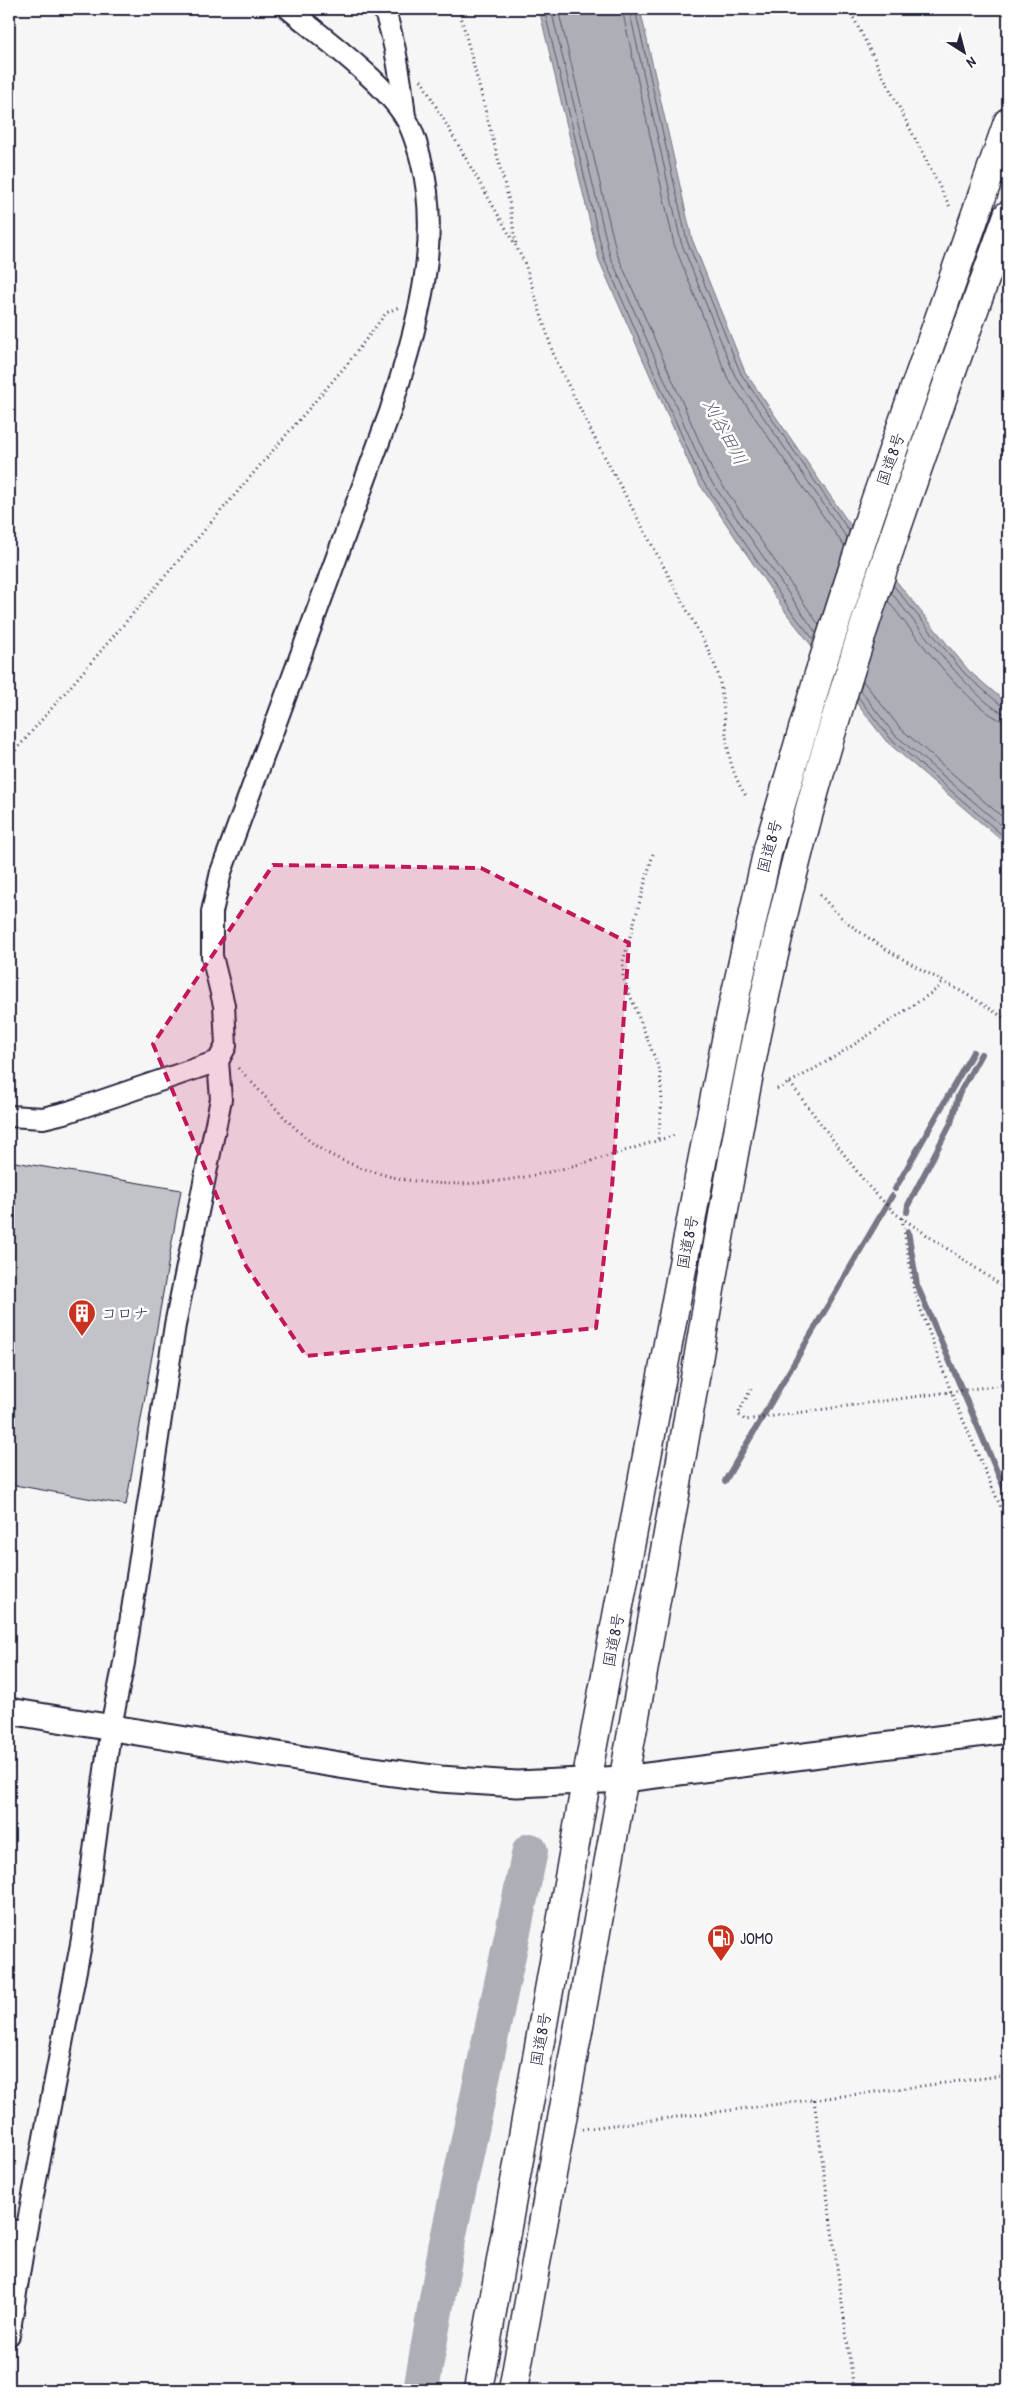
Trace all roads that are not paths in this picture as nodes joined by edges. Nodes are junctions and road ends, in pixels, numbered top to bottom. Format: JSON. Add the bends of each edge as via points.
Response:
{"nodes":[{"id":1,"x":289,"y":9,"type":"edge"},
{"id":2,"x":384,"y":9,"type":"edge"},
{"id":3,"x":405,"y":117,"type":"junction"},
{"id":4,"x":1008,"y":122,"type":"edge"},
{"id":5,"x":1008,"y":215,"type":"edge"},
{"id":6,"x":218,"y":1061,"type":"junction"},
{"id":7,"x":9,"y":1116,"type":"edge"},
{"id":8,"x":9,"y":1710,"type":"edge"},
{"id":9,"x":111,"y":1726,"type":"junction"},
{"id":10,"x":1008,"y":1730,"type":"edge"},
{"id":11,"x":624,"y":1779,"type":"junction"},
{"id":12,"x":586,"y":1782,"type":"junction"},
{"id":13,"x":18,"y":2231,"type":"edge"},
{"id":14,"x":9,"y":2335,"type":"edge"},
{"id":15,"x":478,"y":2390,"type":"edge"},
{"id":16,"x":513,"y":2390,"type":"edge"}],
"edges":[{"from":1,"to":3,"type":"street","via":[[388,95]]},
{"from":2,"to":3,"type":"street","via":[[393,34]]},
{"from":3,"to":6,"type":"street","via":[[415,137],[425,176],[429,235],[422,300],[414,338],[390,412],[222,872],[212,912],[212,956],[225,1021],[226,1046]]},
{"from":4,"to":12,"type":"highway","name":"国道8号","via":[[870,516],[768,849],[731,1015]]},
{"from":5,"to":11,"type":"highway","name":"国道8号","via":[[896,532],[815,790],[774,957],[732,1169]]},
{"from":6,"to":7,"type":"street","via":[[68,1112],[43,1118]]},
{"from":6,"to":9,"type":"street","via":[[222,1099],[175,1325],[124,1663]]},
{"from":8,"to":9,"type":"street"},
{"from":9,"to":12,"type":"street","via":[[440,1779],[517,1784]]},
{"from":9,"to":13,"type":"street","via":[[82,1940]]},
{"from":10,"to":11,"type":"street"},
{"from":11,"to":12,"type":"street"},
{"from":11,"to":16,"type":"highway","name":"国道8号"},
{"from":12,"to":15,"type":"highway","name":"国道8号"},
{"from":13,"to":14,"type":"street"}]}
